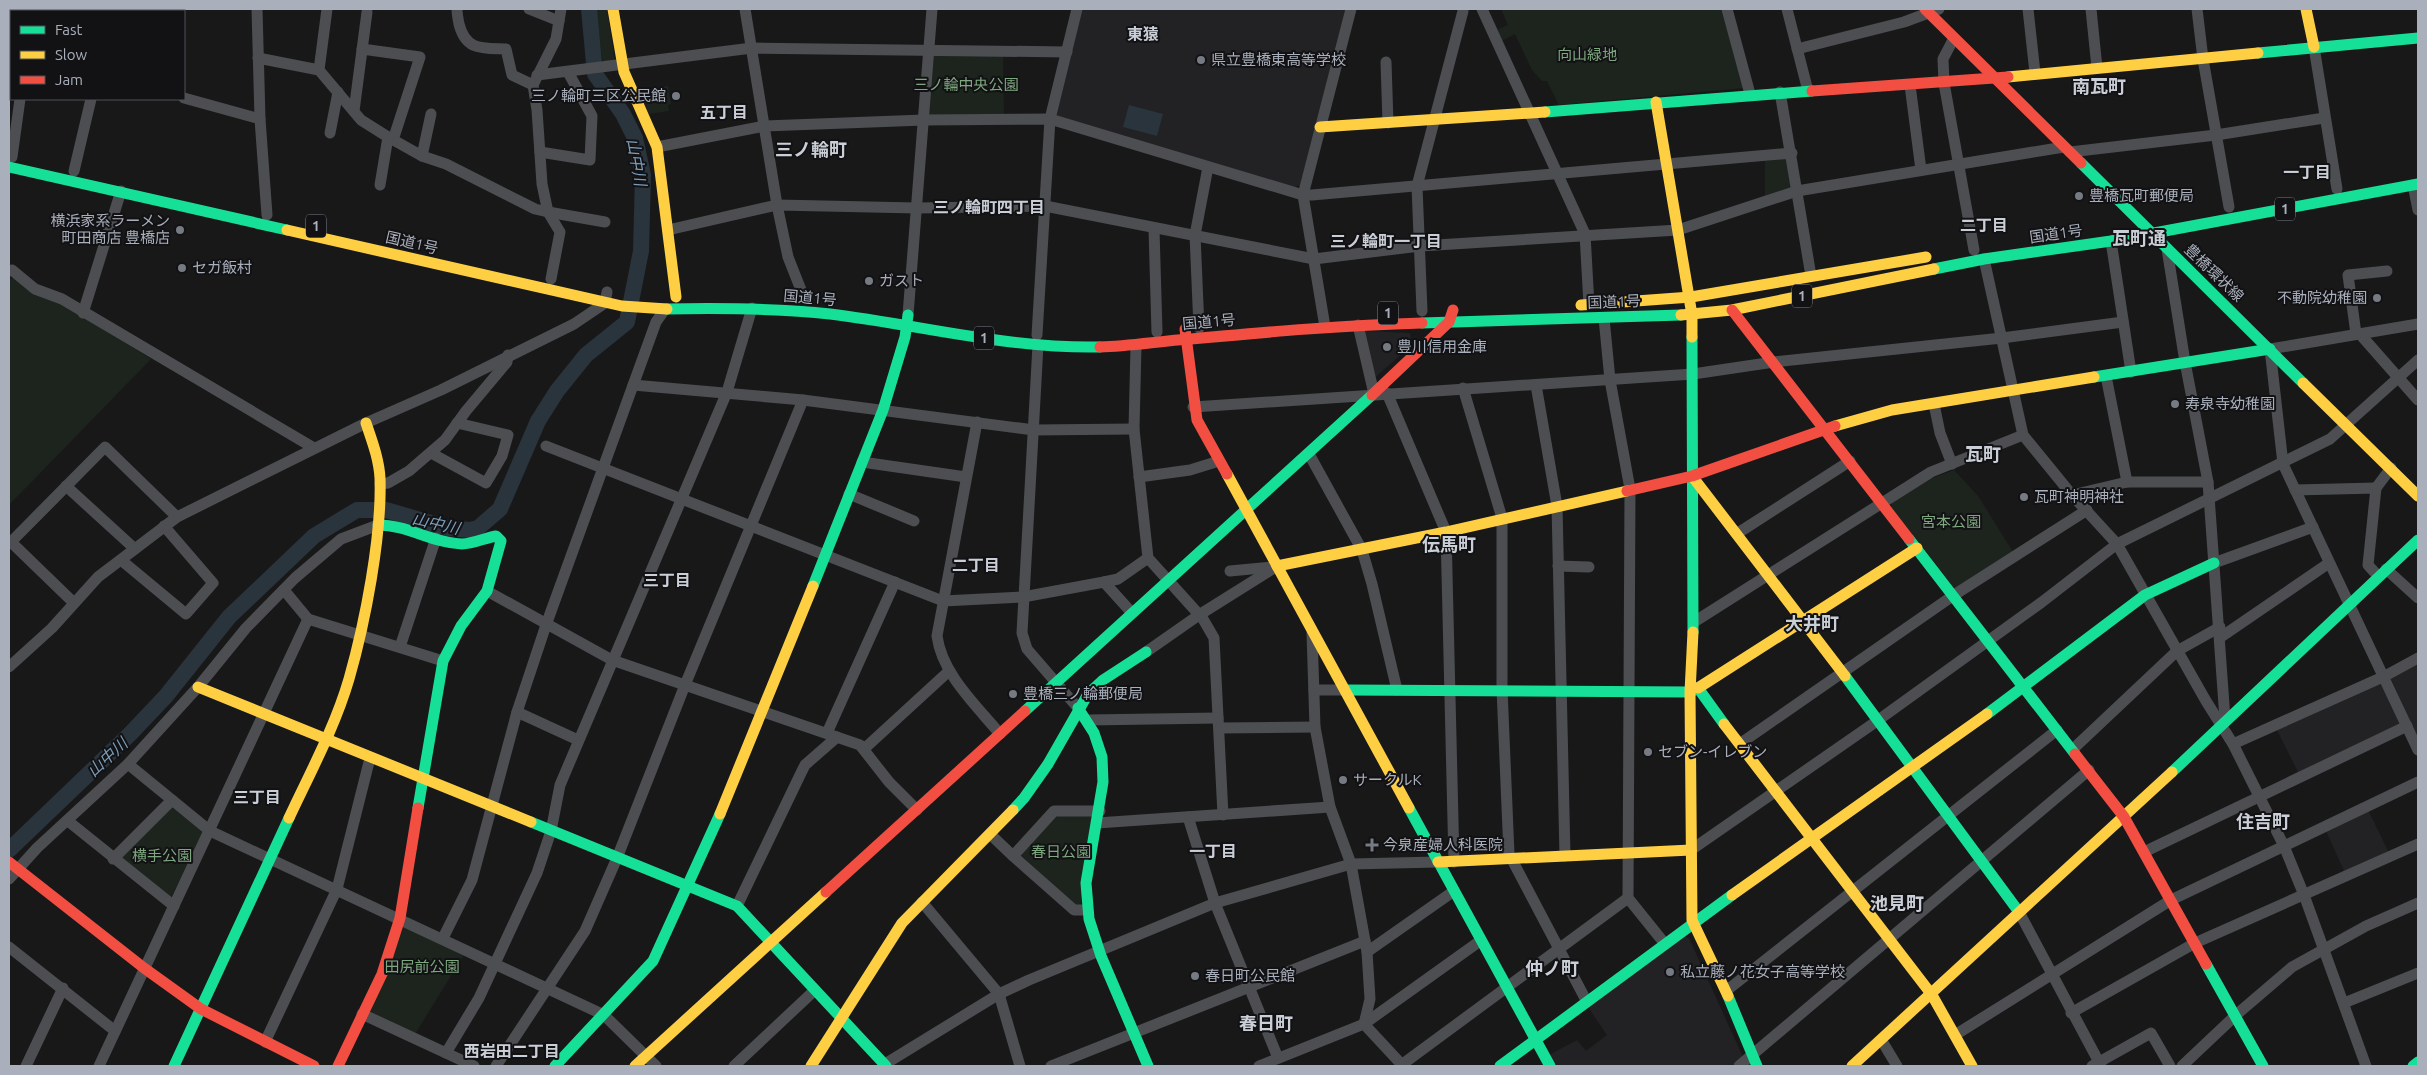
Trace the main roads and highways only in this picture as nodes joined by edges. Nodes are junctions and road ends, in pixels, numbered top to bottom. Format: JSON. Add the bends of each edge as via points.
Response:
{"nodes":[{"id":1,"x":613,"y":9,"type":"edge"},
{"id":2,"x":2306,"y":9,"type":"edge"},
{"id":3,"x":1931,"y":10,"type":"edge"},
{"id":4,"x":2418,"y":38,"type":"edge"},
{"id":5,"x":2314,"y":47,"type":"junction"},
{"id":6,"x":1994,"y":78,"type":"junction"},
{"id":7,"x":1656,"y":102,"type":"junction"},
{"id":8,"x":1320,"y":127,"type":"road end"},
{"id":9,"x":10,"y":160,"type":"edge"},
{"id":10,"x":2418,"y":172,"type":"edge"},
{"id":11,"x":2416,"y":185,"type":"edge"},
{"id":12,"x":2225,"y":208,"type":"road end"},
{"id":13,"x":2158,"y":219,"type":"dead end"},
{"id":14,"x":2135,"y":223,"type":"junction"},
{"id":15,"x":2151,"y":233,"type":"junction"},
{"id":16,"x":2023,"y":242,"type":"dead end"},
{"id":17,"x":1955,"y":253,"type":"dead end"},
{"id":18,"x":1936,"y":256,"type":"dead end"},
{"id":19,"x":606,"y":297,"type":"junction"},
{"id":20,"x":676,"y":297,"type":"junction"},
{"id":21,"x":1691,"y":297,"type":"junction"},
{"id":22,"x":647,"y":302,"type":"junction"},
{"id":23,"x":1570,"y":306,"type":"dead end"},
{"id":24,"x":1732,"y":310,"type":"junction"},
{"id":25,"x":1692,"y":315,"type":"junction"},
{"id":26,"x":907,"y":320,"type":"junction"},
{"id":27,"x":1324,"y":322,"type":"junction"},
{"id":28,"x":1449,"y":322,"type":"junction"},
{"id":29,"x":1186,"y":334,"type":"junction"},
{"id":30,"x":1037,"y":340,"type":"junction"},
{"id":31,"x":2270,"y":349,"type":"junction"},
{"id":32,"x":366,"y":422,"type":"road end"},
{"id":33,"x":1826,"y":429,"type":"junction"},
{"id":34,"x":1692,"y":476,"type":"junction"},
{"id":35,"x":2418,"y":496,"type":"edge"},
{"id":36,"x":1246,"y":510,"type":"junction"},
{"id":37,"x":378,"y":525,"type":"junction"},
{"id":38,"x":2418,"y":540,"type":"edge"},
{"id":39,"x":1917,"y":548,"type":"junction"},
{"id":40,"x":2214,"y":563,"type":"road end"},
{"id":41,"x":1277,"y":566,"type":"junction"},
{"id":42,"x":1803,"y":620,"type":"junction"},
{"id":43,"x":1146,"y":652,"type":"road end"},
{"id":44,"x":198,"y":687,"type":"road end"},
{"id":45,"x":2025,"y":687,"type":"junction"},
{"id":46,"x":1345,"y":690,"type":"junction"},
{"id":47,"x":1694,"y":690,"type":"junction"},
{"id":48,"x":1078,"y":708,"type":"junction"},
{"id":49,"x":326,"y":740,"type":"junction"},
{"id":50,"x":1912,"y":768,"type":"junction"},
{"id":51,"x":423,"y":780,"type":"junction"},
{"id":52,"x":2124,"y":817,"type":"junction"},
{"id":53,"x":1811,"y":839,"type":"junction"},
{"id":54,"x":1691,"y":850,"type":"junction"},
{"id":55,"x":1438,"y":862,"type":"junction"},
{"id":56,"x":14,"y":866,"type":"edge"},
{"id":57,"x":687,"y":886,"type":"junction"},
{"id":58,"x":2019,"y":912,"type":"junction"},
{"id":59,"x":1694,"y":924,"type":"junction"},
{"id":60,"x":771,"y":943,"type":"junction"},
{"id":61,"x":1932,"y":994,"type":"junction"},
{"id":62,"x":201,"y":1009,"type":"junction"},
{"id":63,"x":841,"y":1016,"type":"junction"},
{"id":64,"x":1535,"y":1040,"type":"junction"},
{"id":65,"x":1755,"y":1061,"type":"edge"},
{"id":66,"x":2418,"y":1062,"type":"edge"},
{"id":67,"x":174,"y":1066,"type":"edge"},
{"id":68,"x":314,"y":1066,"type":"edge"},
{"id":69,"x":338,"y":1066,"type":"edge"},
{"id":70,"x":555,"y":1066,"type":"edge"},
{"id":71,"x":635,"y":1066,"type":"edge"},
{"id":72,"x":811,"y":1066,"type":"edge"},
{"id":73,"x":884,"y":1066,"type":"edge"},
{"id":74,"x":1148,"y":1066,"type":"edge"},
{"id":75,"x":1500,"y":1066,"type":"edge"},
{"id":76,"x":1550,"y":1066,"type":"edge"},
{"id":77,"x":1852,"y":1066,"type":"edge"},
{"id":78,"x":1972,"y":1066,"type":"edge"},
{"id":79,"x":2263,"y":1066,"type":"edge"},
{"id":80,"x":2413,"y":1066,"type":"edge"}],
"edges":[{"from":1,"to":20,"type":"main road","via":[[623,65],[657,147]]},
{"from":2,"to":5,"type":"main road"},
{"from":3,"to":6,"type":"main road","name":"豊橋環状線"},
{"from":4,"to":5,"type":"main road"},
{"from":5,"to":6,"type":"main road"},
{"from":6,"to":7,"type":"main road"},
{"from":6,"to":14,"type":"main road","name":"豊橋環状線"},
{"from":7,"to":8,"type":"main road"},
{"from":7,"to":21,"type":"main road"},
{"from":9,"to":19,"type":"main road","name":"国道1号","number":"1","via":[[122,191]]},
{"from":9,"to":19,"type":"main road","name":"国道1号","number":"1","via":[[74,171],[552,279]]},
{"from":10,"to":12,"type":"main road","number":"1"},
{"from":11,"to":15,"type":"main road","name":"国道1号","number":"1"},
{"from":13,"to":14,"type":"main road"},
{"from":14,"to":15,"type":"main road","name":"豊橋環状線"},
{"from":15,"to":24,"type":"main road","name":"国道1号","number":"1","via":[[1984,259]]},
{"from":15,"to":31,"type":"main road","name":"豊橋環状線"},
{"from":16,"to":17,"type":"main road","name":"国道1号"},
{"from":18,"to":21,"type":"main road","name":"国道1号","number":"1"},
{"from":19,"to":22,"type":"main road","name":"国道1号","number":"1"},
{"from":20,"to":22,"type":"main road","name":"国道1号","number":"1"},
{"from":20,"to":26,"type":"main road","name":"国道1号","number":"1","via":[[805,300]]},
{"from":21,"to":23,"type":"main road","name":"国道1号","number":"1"},
{"from":21,"to":25,"type":"main road"},
{"from":22,"to":26,"type":"main road","name":"国道1号","number":"1","via":[[665,309],[752,308]]},
{"from":24,"to":25,"type":"main road","name":"国道1号","number":"1"},
{"from":24,"to":33,"type":"main road"},
{"from":25,"to":28,"type":"main road","name":"国道1号","number":"1"},
{"from":25,"to":34,"type":"main road"},
{"from":26,"to":30,"type":"main road","name":"国道1号","number":"1"},
{"from":26,"to":57,"type":"main road","via":[[883,410],[733,785]]},
{"from":27,"to":28,"type":"main road","name":"国道1号","number":"1","via":[[1358,325]]},
{"from":27,"to":28,"type":"main road","name":"国道1号","number":"1","via":[[1458,309]]},
{"from":27,"to":29,"type":"main road","name":"国道1号","number":"1"},
{"from":27,"to":29,"type":"main road","name":"国道1号","number":"1","via":[[1199,328]]},
{"from":28,"to":36,"type":"main road"},
{"from":29,"to":30,"type":"main road","name":"国道1号","number":"1","via":[[1157,332]]},
{"from":29,"to":30,"type":"main road","name":"国道1号","number":"1","via":[[1136,346]]},
{"from":29,"to":36,"type":"main road","via":[[1196,420]]},
{"from":31,"to":33,"type":"main road","via":[[1892,410]]},
{"from":31,"to":35,"type":"main road","name":"豊橋環状線"},
{"from":32,"to":37,"type":"main road","via":[[376,451],[380,484]]},
{"from":33,"to":34,"type":"main road"},
{"from":33,"to":39,"type":"main road"},
{"from":34,"to":41,"type":"main road","via":[[1446,532]]},
{"from":34,"to":42,"type":"main road"},
{"from":34,"to":47,"type":"main road"},
{"from":36,"to":41,"type":"main road"},
{"from":36,"to":60,"type":"main road"},
{"from":37,"to":49,"type":"main road","via":[[349,680]]},
{"from":37,"to":51,"type":"main road","via":[[401,526],[459,544],[498,537],[501,545],[487,591],[461,626],[443,661]]},
{"from":38,"to":52,"type":"main road"},
{"from":39,"to":42,"type":"main road"},
{"from":39,"to":45,"type":"main road"},
{"from":40,"to":45,"type":"main road","via":[[2145,595]]},
{"from":41,"to":46,"type":"main road"},
{"from":42,"to":47,"type":"main road"},
{"from":42,"to":50,"type":"main road"},
{"from":43,"to":48,"type":"main road","via":[[1103,680]]},
{"from":44,"to":49,"type":"main road"},
{"from":45,"to":50,"type":"main road"},
{"from":45,"to":52,"type":"main road"},
{"from":46,"to":47,"type":"main road"},
{"from":46,"to":55,"type":"main road"},
{"from":47,"to":53,"type":"main road","via":[[1741,743]]},
{"from":47,"to":54,"type":"main road"},
{"from":48,"to":63,"type":"main road","via":[[1033,786],[892,936]]},
{"from":48,"to":74,"type":"main road","via":[[1097,735],[1105,777],[1088,878],[1088,910],[1099,951]]},
{"from":49,"to":51,"type":"main road"},
{"from":49,"to":62,"type":"main road"},
{"from":50,"to":53,"type":"main road"},
{"from":50,"to":58,"type":"main road"},
{"from":51,"to":57,"type":"main road"},
{"from":51,"to":69,"type":"main road","via":[[400,918],[382,974]]},
{"from":52,"to":58,"type":"main road"},
{"from":52,"to":79,"type":"main road"},
{"from":53,"to":59,"type":"main road"},
{"from":53,"to":61,"type":"main road"},
{"from":54,"to":55,"type":"main road"},
{"from":54,"to":59,"type":"main road"},
{"from":55,"to":64,"type":"main road"},
{"from":56,"to":62,"type":"main road"},
{"from":57,"to":60,"type":"main road","via":[[737,906]]},
{"from":57,"to":70,"type":"main road","via":[[653,961]]},
{"from":58,"to":61,"type":"main road"},
{"from":59,"to":64,"type":"main road"},
{"from":59,"to":65,"type":"main road"},
{"from":60,"to":63,"type":"main road"},
{"from":60,"to":71,"type":"main road"},
{"from":61,"to":77,"type":"main road"},
{"from":61,"to":78,"type":"main road"},
{"from":62,"to":67,"type":"main road"},
{"from":62,"to":68,"type":"main road"},
{"from":63,"to":72,"type":"main road"},
{"from":63,"to":73,"type":"main road"},
{"from":64,"to":75,"type":"main road"},
{"from":64,"to":76,"type":"main road"},
{"from":66,"to":80,"type":"main road"}]}
